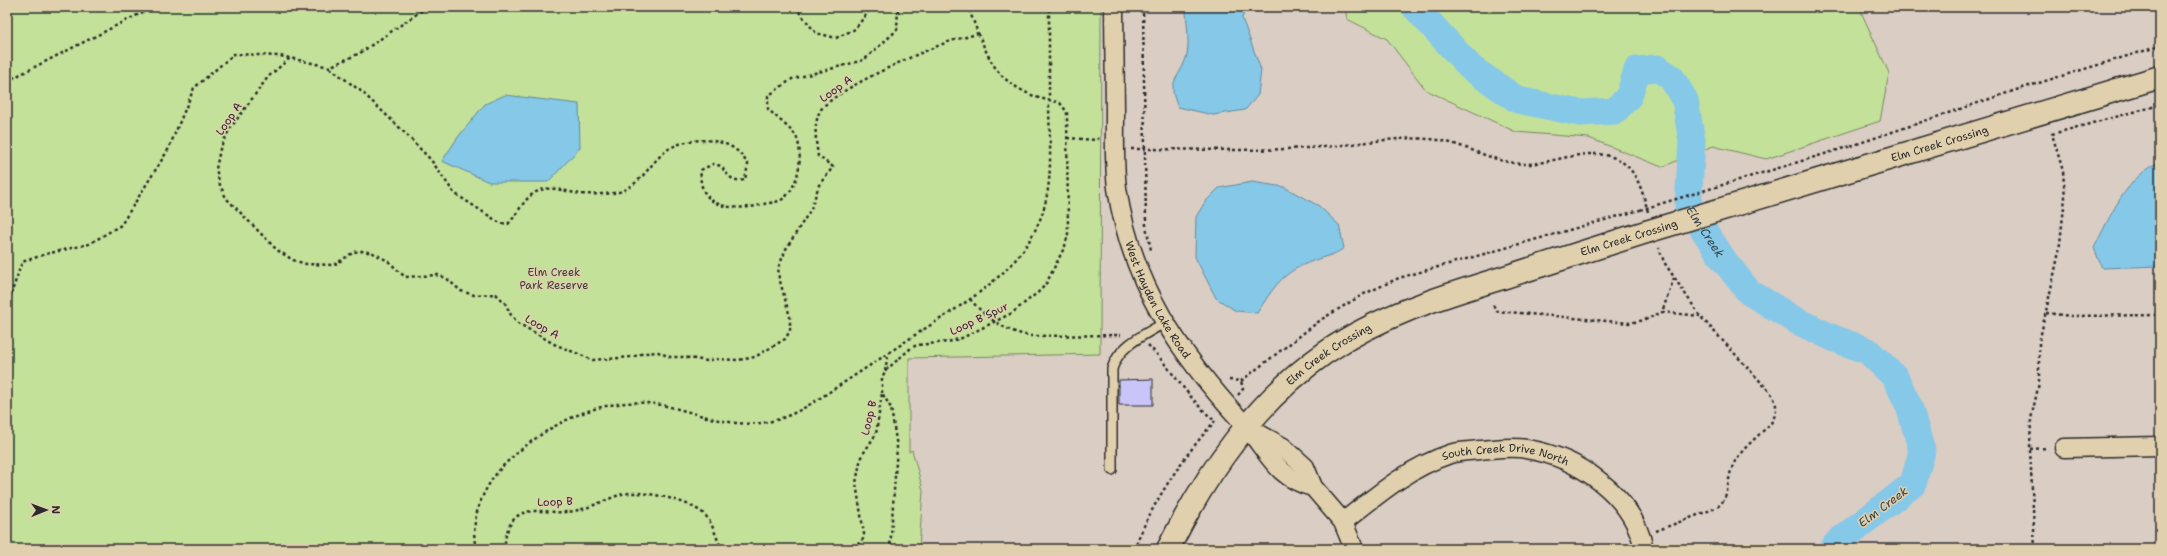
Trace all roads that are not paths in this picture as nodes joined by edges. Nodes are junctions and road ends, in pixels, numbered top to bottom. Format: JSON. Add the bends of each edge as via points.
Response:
{"nodes":[{"id":1,"x":1114,"y":7,"type":"edge"},
{"id":2,"x":2160,"y":77,"type":"edge"},
{"id":3,"x":1164,"y":323,"type":"junction"},
{"id":4,"x":1246,"y":426,"type":"junction"},
{"id":5,"x":2160,"y":446,"type":"edge"},
{"id":6,"x":2064,"y":448,"type":"dead end"},
{"id":7,"x":1112,"y":470,"type":"dead end"},
{"id":8,"x":1343,"y":522,"type":"junction"},
{"id":9,"x":1168,"y":549,"type":"edge"},
{"id":10,"x":1354,"y":549,"type":"edge"},
{"id":11,"x":1644,"y":549,"type":"edge"}],
"edges":[{"from":1,"to":3,"type":"street","name":"West Hayden Lake Road","via":[[1117,187],[1140,274]]},
{"from":2,"to":4,"type":"main road","name":"Elm Creek Crossing","bridge":true,"via":[[1646,232],[1437,298],[1389,317],[1346,340],[1306,367]]},
{"from":3,"to":4,"type":"street","name":"West Hayden Lake Road","via":[[1198,372]]},
{"from":3,"to":7,"type":"lane","via":[[1138,338],[1115,359],[1112,369]]},
{"from":4,"to":8,"type":"street","name":"West Hayden Lake Road","via":[[1272,462],[1297,483],[1313,487]]},
{"from":4,"to":9,"type":"main road","via":[[1194,502]]},
{"from":5,"to":6,"type":"street"},
{"from":8,"to":10,"type":"street"},
{"from":8,"to":11,"type":"street","name":"South Creek Drive North","via":[[1399,478],[1452,453],[1525,448],[1555,456],[1582,468],[1607,488],[1626,510],[1642,537]]}]}
